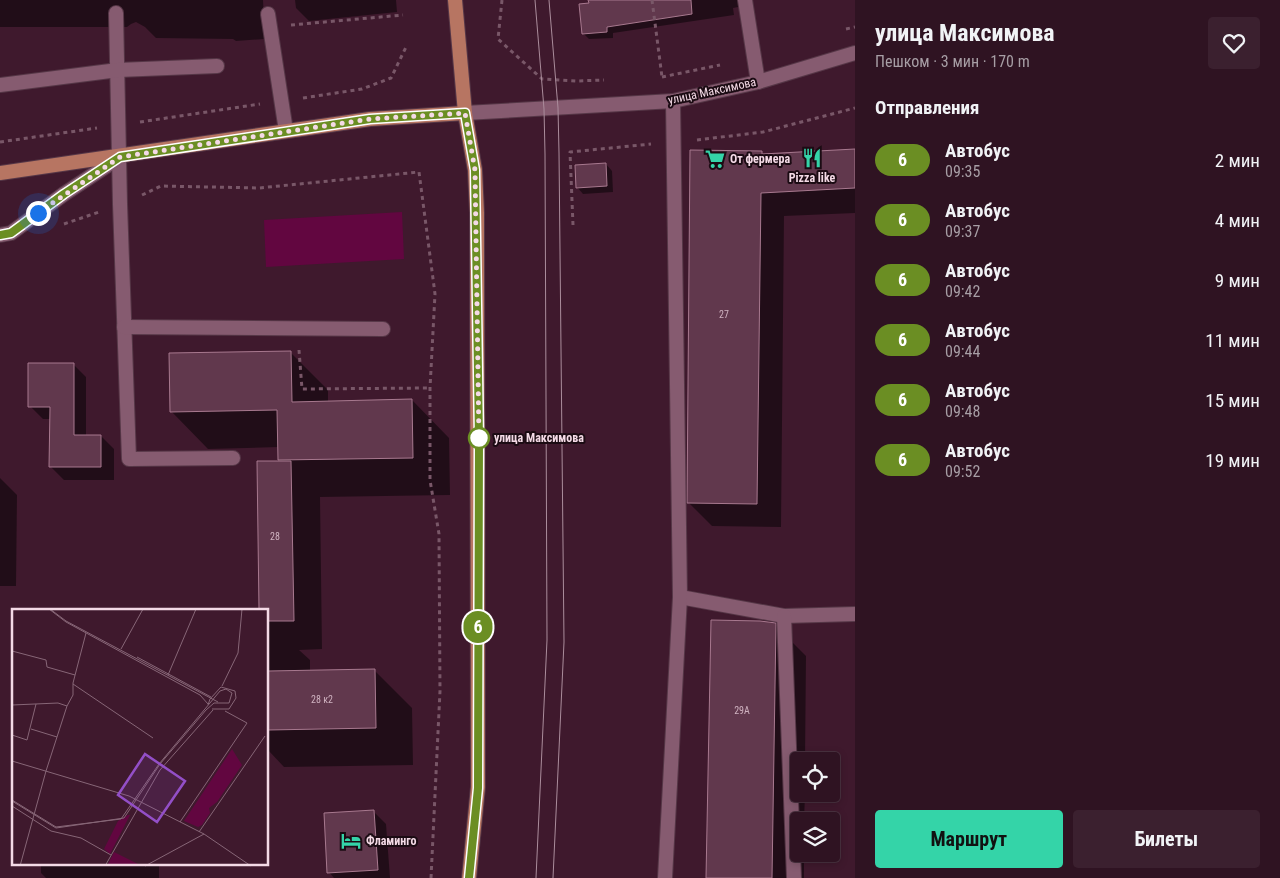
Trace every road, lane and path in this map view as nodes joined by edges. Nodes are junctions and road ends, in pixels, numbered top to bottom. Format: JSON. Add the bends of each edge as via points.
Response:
{"nodes":[{"id":1,"x":455,"y":0,"type":"edge"},
{"id":2,"x":502,"y":0,"type":"edge"},
{"id":3,"x":652,"y":0,"type":"edge"},
{"id":4,"x":745,"y":0,"type":"edge"},
{"id":5,"x":116,"y":13,"type":"dead end"},
{"id":6,"x":403,"y":15,"type":"dead end"},
{"id":7,"x":269,"y":21,"type":"joint"},
{"id":8,"x":406,"y":45,"type":"dead end"},
{"id":9,"x":855,"y":53,"type":"edge"},
{"id":10,"x":217,"y":66,"type":"dead end"},
{"id":11,"x":118,"y":70,"type":"junction"},
{"id":12,"x":652,"y":77,"type":"dead end"},
{"id":13,"x":605,"y":80,"type":"dead end"},
{"id":14,"x":758,"y":82,"type":"junction"},
{"id":15,"x":0,"y":85,"type":"edge"},
{"id":16,"x":281,"y":101,"type":"junction"},
{"id":17,"x":673,"y":101,"type":"junction"},
{"id":18,"x":855,"y":108,"type":"edge"},
{"id":19,"x":465,"y":113,"type":"junction"},
{"id":20,"x":119,"y":125,"type":"junction"},
{"id":21,"x":286,"y":131,"type":"junction"},
{"id":22,"x":0,"y":142,"type":"edge"},
{"id":23,"x":673,"y":142,"type":"junction"},
{"id":24,"x":120,"y":157,"type":"junction"},
{"id":25,"x":0,"y":174,"type":"edge"},
{"id":26,"x":120,"y":204,"type":"junction"},
{"id":27,"x":573,"y":225,"type":"dead end"},
{"id":28,"x":56,"y":227,"type":"dead end"},
{"id":29,"x":0,"y":235,"type":"edge"},
{"id":30,"x":124,"y":327,"type":"junction"},
{"id":31,"x":298,"y":328,"type":"junction"},
{"id":32,"x":383,"y":329,"type":"dead end"},
{"id":33,"x":430,"y":388,"type":"junction"},
{"id":34,"x":233,"y":458,"type":"dead end"},
{"id":35,"x":680,"y":597,"type":"junction"},
{"id":36,"x":855,"y":614,"type":"edge"},
{"id":37,"x":784,"y":616,"type":"junction"},
{"id":38,"x":431,"y":878,"type":"edge"},
{"id":39,"x":469,"y":878,"type":"edge"},
{"id":40,"x":665,"y":878,"type":"edge"},
{"id":41,"x":794,"y":878,"type":"edge"}],
"edges":[{"from":1,"to":19,"type":"main road"},
{"from":2,"to":13,"type":"path","via":[[498,39],[542,79]]},
{"from":3,"to":12,"type":"path","via":[[662,77]]},
{"from":4,"to":14,"type":"main road"},
{"from":5,"to":11,"type":"main road"},
{"from":6,"to":7,"type":"path"},
{"from":7,"to":16,"type":"main road"},
{"from":8,"to":16,"type":"path","via":[[391,78],[362,90]]},
{"from":9,"to":14,"type":"main road","name":"улица Максимова"},
{"from":10,"to":11,"type":"main road"},
{"from":11,"to":15,"type":"main road"},
{"from":11,"to":20,"type":"main road"},
{"from":14,"to":17,"type":"main road","name":"улица Максимова"},
{"from":16,"to":20,"type":"path"},
{"from":16,"to":21,"type":"main road"},
{"from":17,"to":19,"type":"main road","name":"улица Максимова"},
{"from":17,"to":23,"type":"main road"},
{"from":18,"to":23,"type":"path","via":[[763,132]]},
{"from":19,"to":21,"type":"main road","name":"улица Максимова","via":[[370,119]]},
{"from":19,"to":39,"type":"main road","via":[[475,170],[479,440],[478,788]]},
{"from":20,"to":22,"type":"path"},
{"from":20,"to":24,"type":"main road"},
{"from":21,"to":24,"type":"main road","name":"улица Максимова"},
{"from":23,"to":27,"type":"path","via":[[570,152]]},
{"from":23,"to":35,"type":"main road"},
{"from":24,"to":25,"type":"main road","name":"улица Максимова"},
{"from":24,"to":26,"type":"main road"},
{"from":24,"to":29,"type":"main road","via":[[11,233]]},
{"from":26,"to":28,"type":"path"},
{"from":26,"to":30,"type":"main road"},
{"from":26,"to":33,"type":"path","via":[[161,186],[259,188],[419,172],[434,294]]},
{"from":30,"to":31,"type":"main road"},
{"from":30,"to":34,"type":"main road","via":[[129,459]]},
{"from":31,"to":32,"type":"main road"},
{"from":31,"to":33,"type":"path","via":[[302,389]]},
{"from":33,"to":38,"type":"path","via":[[430,480],[439,534],[440,691]]},
{"from":35,"to":37,"type":"main road"},
{"from":35,"to":40,"type":"main road"},
{"from":36,"to":37,"type":"main road"},
{"from":37,"to":41,"type":"main road"}]}
